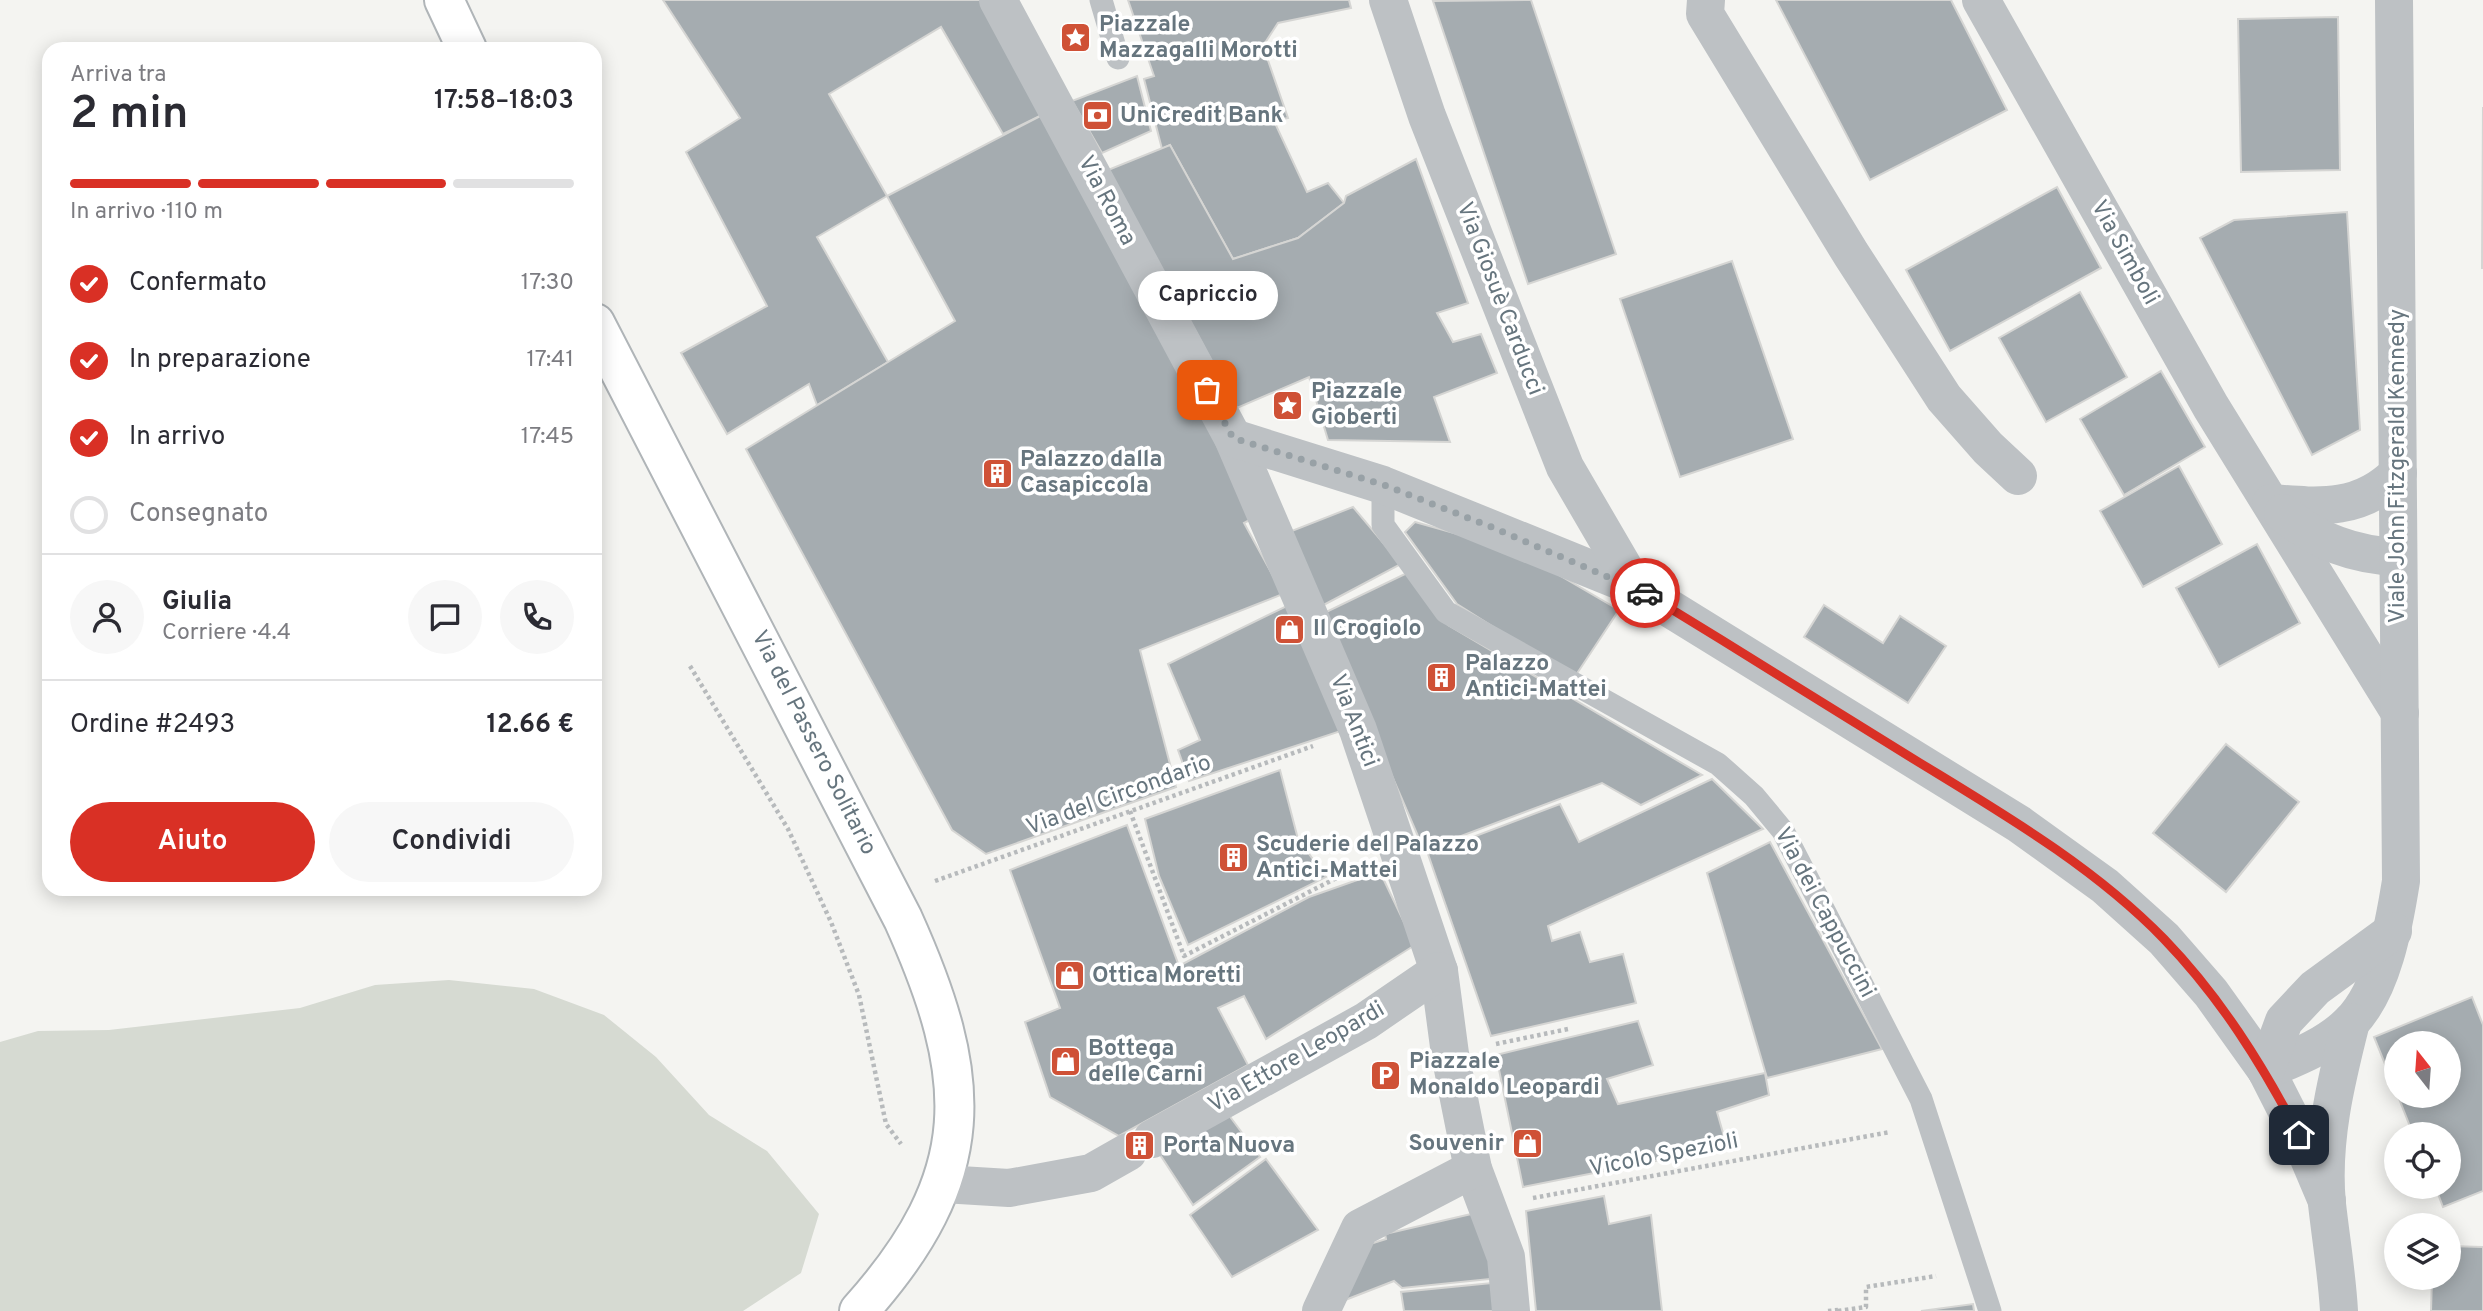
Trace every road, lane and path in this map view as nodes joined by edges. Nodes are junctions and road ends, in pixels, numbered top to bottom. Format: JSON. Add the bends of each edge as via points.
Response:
{"nodes":[{"id":1,"x":444,"y":0,"type":"edge"},
{"id":2,"x":998,"y":0,"type":"edge"},
{"id":3,"x":1101,"y":0,"type":"edge"},
{"id":4,"x":1388,"y":0,"type":"edge"},
{"id":5,"x":1706,"y":0,"type":"edge"},
{"id":6,"x":1981,"y":0,"type":"edge"},
{"id":7,"x":2394,"y":0,"type":"edge"},
{"id":8,"x":464,"y":42,"type":"edge"},
{"id":9,"x":1118,"y":58,"type":"dead end"},
{"id":10,"x":602,"y":337,"type":"edge"},
{"id":11,"x":1233,"y":438,"type":"junction"},
{"id":12,"x":2398,"y":472,"type":"junction"},
{"id":13,"x":2018,"y":476,"type":"dead end"},
{"id":14,"x":1384,"y":485,"type":"junction"},
{"id":15,"x":2271,"y":503,"type":"junction"},
{"id":16,"x":2398,"y":557,"type":"junction"},
{"id":17,"x":1635,"y":587,"type":"junction"},
{"id":18,"x":2340,"y":615,"type":"junction"},
{"id":19,"x":2399,"y":625,"type":"junction"},
{"id":20,"x":690,"y":666,"type":"dead end"},
{"id":21,"x":2400,"y":713,"type":"junction"},
{"id":22,"x":1359,"y":730,"type":"junction"},
{"id":23,"x":1130,"y":811,"type":"junction"},
{"id":24,"x":1398,"y":847,"type":"junction"},
{"id":25,"x":892,"y":896,"type":"junction"},
{"id":26,"x":2393,"y":931,"type":"junction"},
{"id":27,"x":1439,"y":971,"type":"junction"},
{"id":28,"x":2351,"y":1022,"type":"junction"},
{"id":29,"x":1568,"y":1028,"type":"dead end"},
{"id":30,"x":1450,"y":1054,"type":"junction"},
{"id":31,"x":2266,"y":1070,"type":"junction"},
{"id":32,"x":1851,"y":1139,"type":"dead end"},
{"id":33,"x":1473,"y":1169,"type":"junction"},
{"id":34,"x":943,"y":1184,"type":"junction"},
{"id":35,"x":2327,"y":1201,"type":"junction"},
{"id":36,"x":1484,"y":1206,"type":"junction"},
{"id":37,"x":1979,"y":1269,"type":"junction"},
{"id":38,"x":859,"y":1311,"type":"edge"},
{"id":39,"x":1321,"y":1311,"type":"edge"},
{"id":40,"x":1511,"y":1311,"type":"edge"},
{"id":41,"x":1828,"y":1311,"type":"edge"},
{"id":42,"x":1838,"y":1311,"type":"edge"},
{"id":43,"x":1990,"y":1311,"type":"edge"},
{"id":44,"x":2339,"y":1311,"type":"edge"}],
"edges":[{"from":1,"to":8,"type":"main road"},
{"from":2,"to":11,"type":"street","name":"Via Roma"},
{"from":3,"to":9,"type":"lane"},
{"from":4,"to":17,"type":"street","name":"Via Giosuè Carducci","via":[[1427,116],[1565,467]]},
{"from":5,"to":13,"type":"street","via":[[1705,14],[1944,398]]},
{"from":6,"to":15,"type":"street","name":"Via Simboli","via":[[2211,407]]},
{"from":7,"to":12,"type":"street","name":"Viale John Fitzgerald Kennedy"},
{"from":10,"to":25,"type":"main road","name":"Via del Passero Solitario"},
{"from":11,"to":14,"type":"street"},
{"from":11,"to":22,"type":"street","name":"Via Antici"},
{"from":12,"to":15,"type":"street","via":[[2380,491],[2352,501],[2320,506]]},
{"from":12,"to":16,"type":"street","name":"Viale John Fitzgerald Kennedy"},
{"from":14,"to":17,"type":"street"},
{"from":14,"to":37,"type":"lane","name":"Via dei Cappuccini","via":[[1383,525],[1446,612],[1718,764],[1754,796],[1783,831],[1921,1099]]},
{"from":15,"to":16,"type":"street","name":"Via Simboli","via":[[2335,546]]},
{"from":15,"to":18,"type":"street","name":"Via Simboli"},
{"from":16,"to":19,"type":"street","name":"Viale John Fitzgerald Kennedy"},
{"from":17,"to":31,"type":"street","via":[[2019,824],[2105,886],[2188,966]]},
{"from":18,"to":19,"type":"street","via":[[2369,628]]},
{"from":18,"to":21,"type":"street","name":"Via Simboli"},
{"from":19,"to":21,"type":"street","name":"Viale John Fitzgerald Kennedy"},
{"from":20,"to":34,"type":"path","via":[[788,829],[831,922],[859,995],[886,1124],[910,1157]]},
{"from":21,"to":26,"type":"street","name":"Viale John Fitzgerald Kennedy","via":[[2401,881]]},
{"from":22,"to":23,"type":"path","name":"Via del Circondario"},
{"from":22,"to":24,"type":"street","name":"Via Antici"},
{"from":23,"to":24,"type":"path","via":[[1184,956]]},
{"from":23,"to":25,"type":"path","name":"Via del Circondario"},
{"from":24,"to":27,"type":"street","name":"Via Antici"},
{"from":25,"to":34,"type":"main road","name":"Via del Passero Solitario","via":[[929,975],[955,1074],[955,1121]]},
{"from":26,"to":28,"type":"street","name":"Viale John Fitzgerald Kennedy","via":[[2378,978]]},
{"from":26,"to":31,"type":"street","via":[[2315,988],[2284,1021]]},
{"from":27,"to":30,"type":"street"},
{"from":27,"to":34,"type":"street","name":"Via Ettore Leopardi","via":[[1366,1021],[1091,1172],[1009,1188]]},
{"from":28,"to":31,"type":"street","name":"Viale John Fitzgerald Kennedy","via":[[2309,1053]]},
{"from":28,"to":35,"type":"street","via":[[2331,1100]]},
{"from":29,"to":30,"type":"path"},
{"from":30,"to":33,"type":"street"},
{"from":31,"to":35,"type":"street"},
{"from":32,"to":36,"type":"path","name":"Vicolo Spezioli"},
{"from":33,"to":36,"type":"street"},
{"from":33,"to":39,"type":"street","via":[[1360,1228]]},
{"from":34,"to":38,"type":"main road","name":"Via del Passero Solitario","via":[[891,1275]]},
{"from":35,"to":44,"type":"street"},
{"from":36,"to":40,"type":"street","via":[[1506,1257]]},
{"from":37,"to":42,"type":"path","via":[[1866,1287],[1866,1307]]},
{"from":37,"to":43,"type":"lane","name":"Via dei Cappuccini"},
{"from":41,"to":42,"type":"path"}]}
